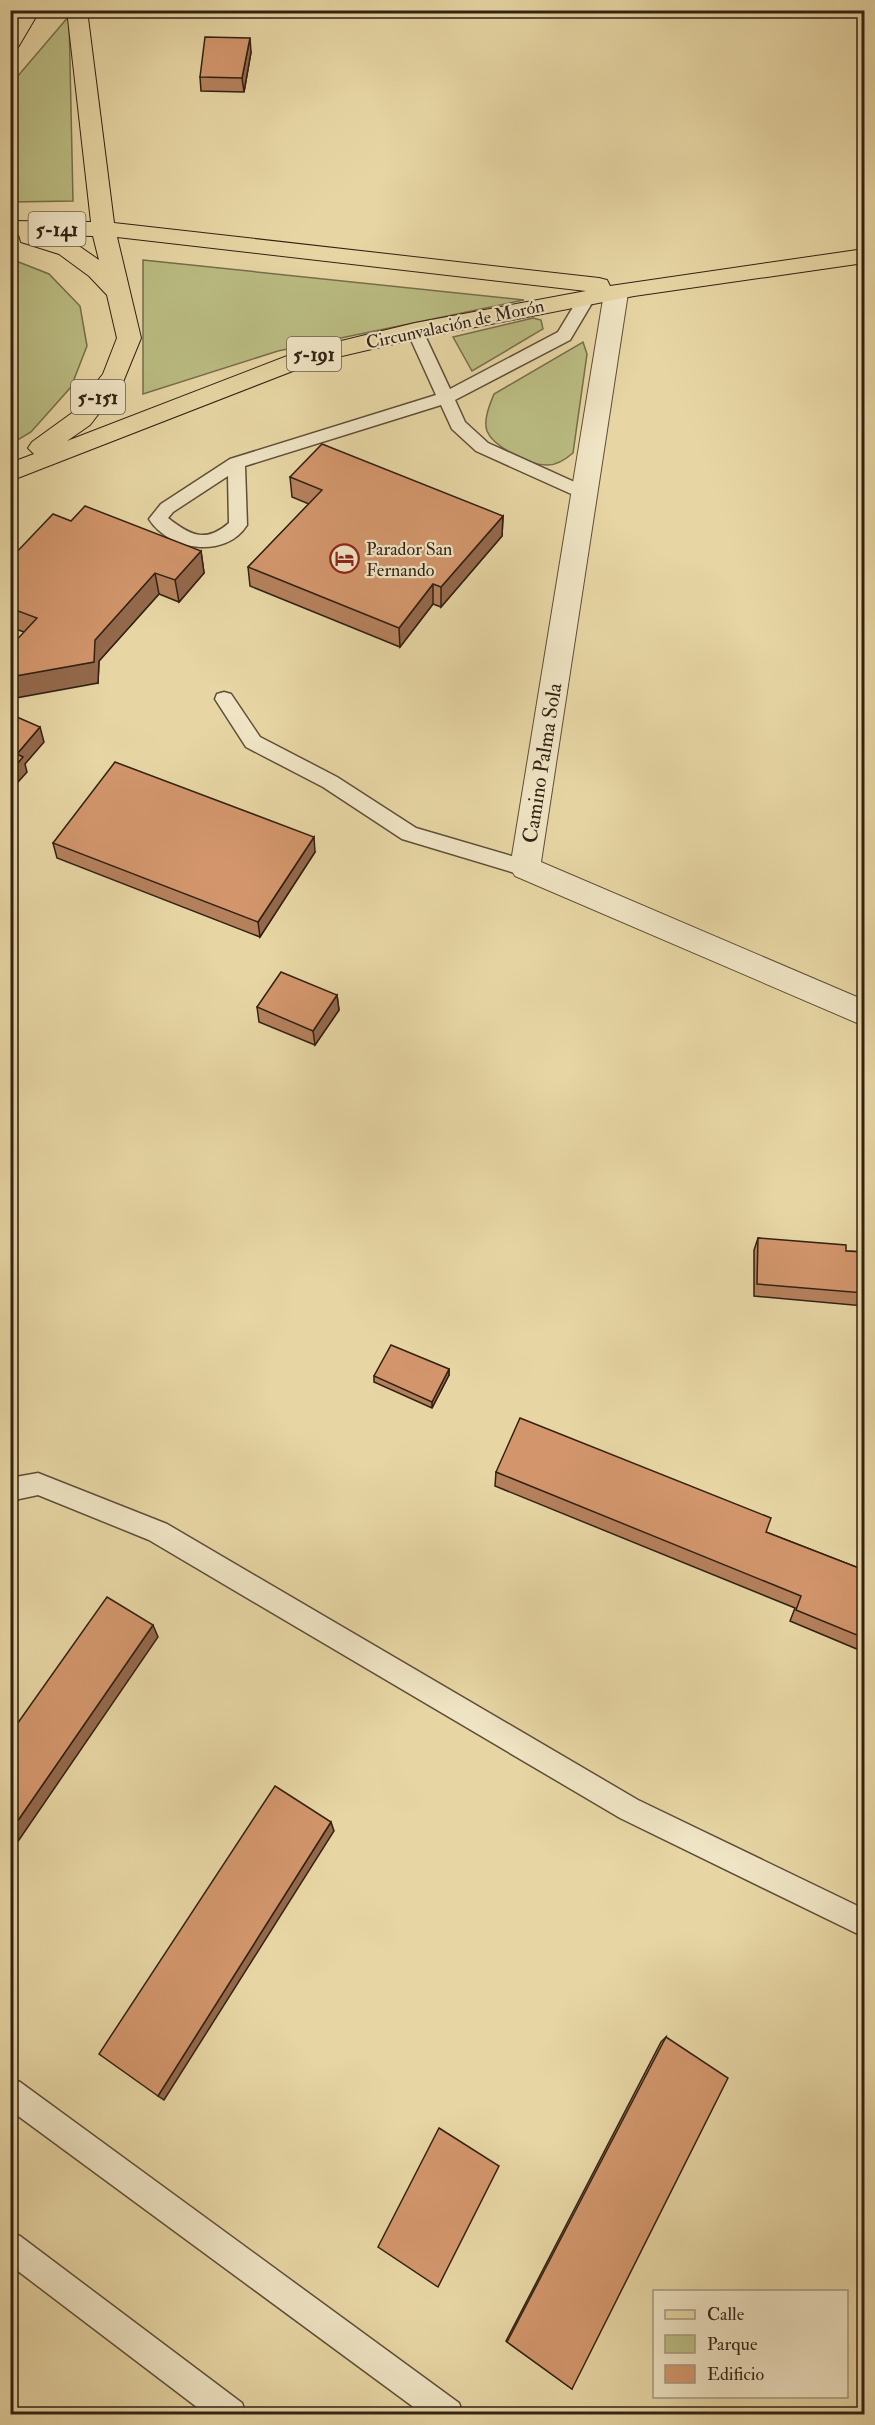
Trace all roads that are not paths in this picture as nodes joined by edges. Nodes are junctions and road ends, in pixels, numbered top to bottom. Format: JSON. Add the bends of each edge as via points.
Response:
{"nodes":[{"id":1,"x":30,"y":10,"type":"edge"},
{"id":2,"x":77,"y":10,"type":"edge"},
{"id":3,"x":10,"y":45,"type":"edge"},
{"id":4,"x":10,"y":228,"type":"edge"},
{"id":5,"x":103,"y":230,"type":"junction"},
{"id":6,"x":10,"y":233,"type":"edge"},
{"id":7,"x":864,"y":256,"type":"edge"},
{"id":8,"x":116,"y":291,"type":"junction"},
{"id":9,"x":625,"y":291,"type":"junction"},
{"id":10,"x":587,"y":298,"type":"junction"},
{"id":11,"x":415,"y":331,"type":"junction"},
{"id":12,"x":446,"y":398,"type":"junction"},
{"id":13,"x":236,"y":463,"type":"junction"},
{"id":14,"x":10,"y":472,"type":"edge"},
{"id":15,"x":584,"y":493,"type":"junction"},
{"id":16,"x":224,"y":699,"type":"dead end"},
{"id":17,"x":525,"y":868,"type":"junction"},
{"id":18,"x":864,"y":1013,"type":"edge"},
{"id":19,"x":10,"y":1490,"type":"edge"},
{"id":20,"x":864,"y":1923,"type":"edge"},
{"id":21,"x":10,"y":2092,"type":"edge"},
{"id":22,"x":10,"y":2246,"type":"edge"},
{"id":23,"x":231,"y":2415,"type":"edge"},
{"id":24,"x":448,"y":2415,"type":"edge"}],
"edges":[{"from":1,"to":3,"type":"main road"},
{"from":2,"to":5,"type":"main road","number":"5-151"},
{"from":4,"to":5,"type":"main road","name":"Circunvalación de Morón","number":"5-141"},
{"from":5,"to":8,"type":"main road","number":"5-151"},
{"from":5,"to":9,"type":"main road","name":"Circunvalación de Morón","number":"5-191"},
{"from":6,"to":8,"type":"main road","via":[[47,240],[89,261]]},
{"from":7,"to":9,"type":"main road","name":"Circunvalación de Morón","number":"5-191"},
{"from":8,"to":14,"type":"main road","number":"5-151","via":[[129,338],[114,376],[81,419]]},
{"from":9,"to":10,"type":"main road","name":"Circunvalación de Morón","number":"5-191"},
{"from":9,"to":15,"type":"street","name":"Camino Palma Sola"},
{"from":10,"to":11,"type":"main road","name":"Circunvalación de Morón","number":"5-191"},
{"from":10,"to":12,"type":"lane","via":[[564,336]]},
{"from":11,"to":12,"type":"lane"},
{"from":11,"to":14,"type":"main road","name":"Circunvalación de Morón","number":"5-191","via":[[309,356]]},
{"from":12,"to":13,"type":"lane"},
{"from":12,"to":15,"type":"lane","via":[[458,425],[482,447]]},
{"from":13,"to":13,"type":"lane","via":[[238,525],[221,539],[200,542],[168,529],[158,519],[166,508]]},
{"from":15,"to":17,"type":"street","name":"Camino Palma Sola"},
{"from":16,"to":17,"type":"lane","via":[[253,742],[330,782],[409,834]]},
{"from":17,"to":18,"type":"street","name":"Camino Palma Sola"},
{"from":19,"to":20,"type":"lane","via":[[38,1484],[159,1532],[629,1809]]},
{"from":21,"to":24,"type":"lane"},
{"from":22,"to":23,"type":"lane"}]}
